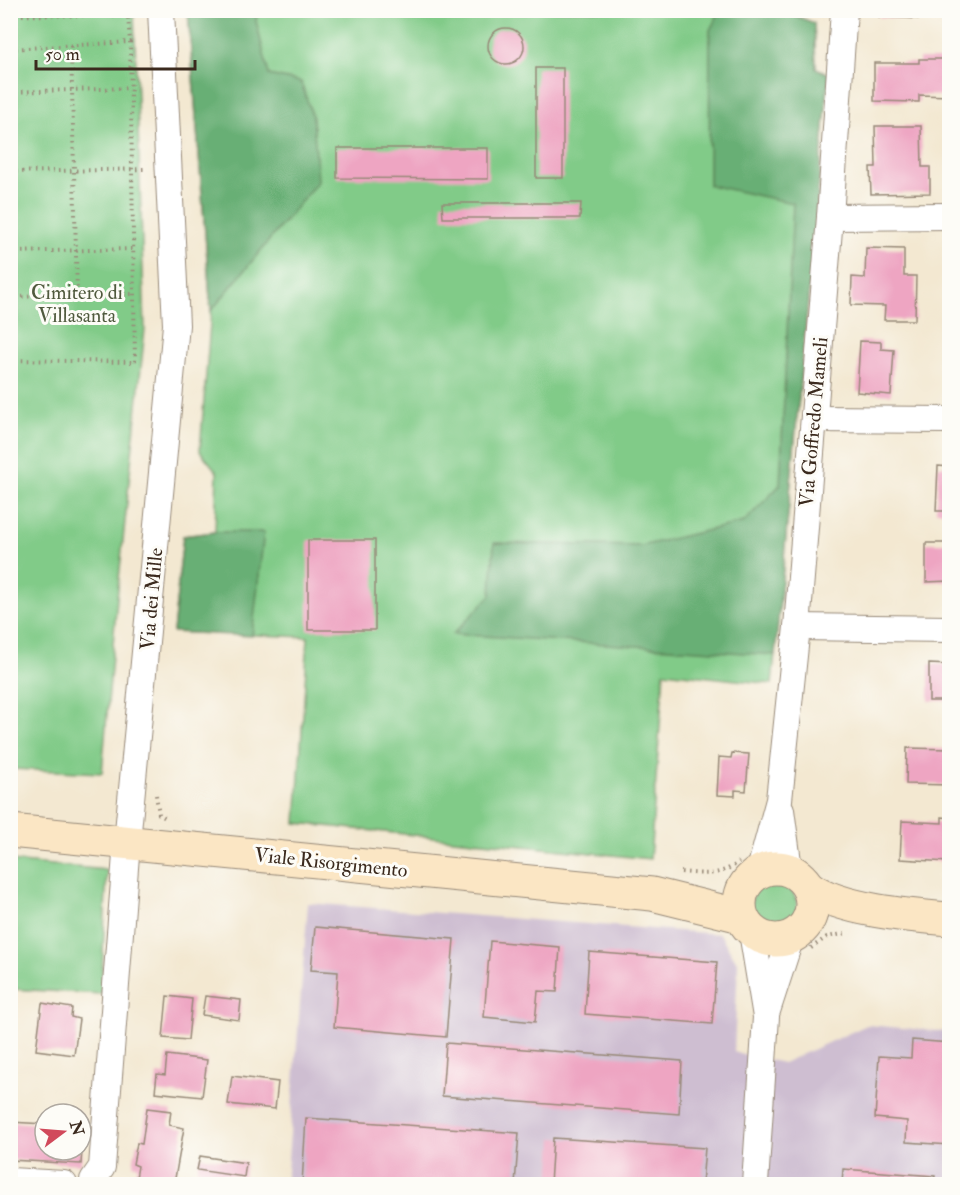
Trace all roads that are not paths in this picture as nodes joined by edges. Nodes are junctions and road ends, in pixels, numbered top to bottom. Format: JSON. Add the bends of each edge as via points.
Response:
{"nodes":[{"id":1,"x":161,"y":10,"type":"edge"},
{"id":2,"x":844,"y":10,"type":"edge"},
{"id":3,"x":950,"y":216,"type":"edge"},
{"id":4,"x":830,"y":217,"type":"junction"},
{"id":5,"x":814,"y":419,"type":"junction"},
{"id":6,"x":950,"y":420,"type":"edge"},
{"id":7,"x":797,"y":627,"type":"junction"},
{"id":8,"x":950,"y":629,"type":"edge"},
{"id":9,"x":10,"y":831,"type":"edge"},
{"id":10,"x":127,"y":842,"type":"junction"},
{"id":11,"x":769,"y":873,"type":"junction"},
{"id":12,"x":652,"y":894,"type":"junction"},
{"id":13,"x":910,"y":916,"type":"junction"},
{"id":14,"x":950,"y":919,"type":"edge"},
{"id":15,"x":746,"y":924,"type":"junction"},
{"id":16,"x":799,"y":940,"type":"junction"},
{"id":17,"x":766,"y":1017,"type":"junction"},
{"id":18,"x":10,"y":1181,"type":"edge"},
{"id":19,"x":89,"y":1183,"type":"edge"},
{"id":20,"x":64,"y":1185,"type":"edge"},
{"id":21,"x":754,"y":1185,"type":"edge"}],
"edges":[{"from":1,"to":10,"type":"street","name":"Via dei Mille","via":[[176,325]]},
{"from":2,"to":4,"type":"street","name":"Via Goffredo Mameli"},
{"from":3,"to":4,"type":"street"},
{"from":4,"to":5,"type":"street","name":"Via Goffredo Mameli"},
{"from":5,"to":6,"type":"street"},
{"from":5,"to":7,"type":"street","name":"Via Goffredo Mameli"},
{"from":7,"to":8,"type":"street"},
{"from":7,"to":11,"type":"street","name":"Via Goffredo Mameli"},
{"from":9,"to":10,"type":"street","name":"Viale Risorgimento"},
{"from":10,"to":12,"type":"street","name":"Viale Risorgimento"},
{"from":10,"to":19,"type":"street","name":"Via dei Mille","via":[[102,1167]]},
{"from":11,"to":12,"type":"street","name":"Viale Risorgimento","via":[[711,891]]},
{"from":11,"to":13,"type":"street","via":[[821,896]]},
{"from":11,"to":15,"type":"street","via":[[739,898]]},
{"from":11,"to":16,"type":"street","via":[[813,907]]},
{"from":12,"to":15,"type":"street","name":"Viale Risorgimento"},
{"from":13,"to":14,"type":"street"},
{"from":13,"to":16,"type":"street","via":[[836,923]]},
{"from":15,"to":16,"type":"street","via":[[769,940]]},
{"from":15,"to":17,"type":"street"},
{"from":16,"to":17,"type":"street"},
{"from":17,"to":21,"type":"street"},
{"from":18,"to":20,"type":"street"}]}
